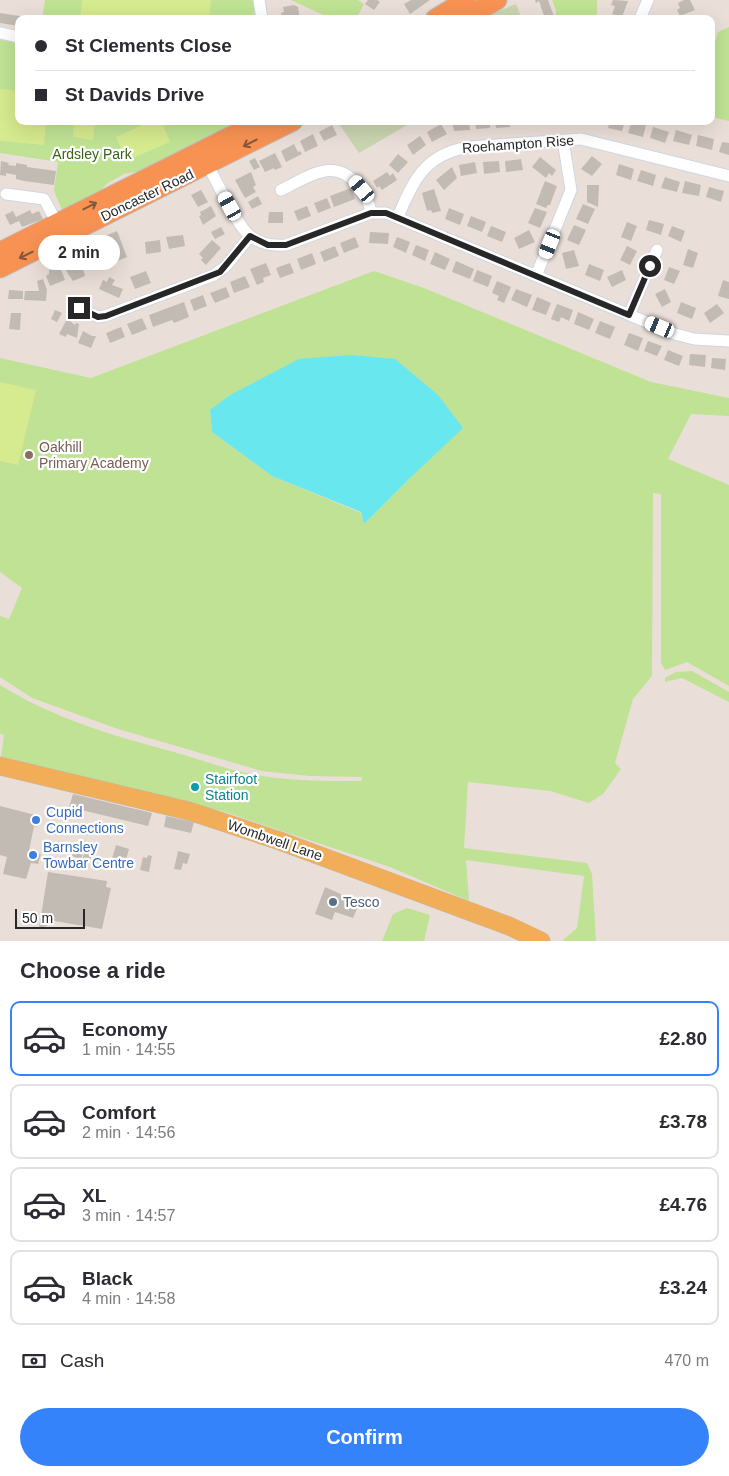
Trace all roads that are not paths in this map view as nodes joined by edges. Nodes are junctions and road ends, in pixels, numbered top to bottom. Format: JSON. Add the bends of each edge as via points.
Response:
{"nodes":[{"id":1,"x":259,"y":0,"type":"edge"},
{"id":2,"x":466,"y":0,"type":"edge"},
{"id":3,"x":497,"y":0,"type":"edge"},
{"id":4,"x":648,"y":0,"type":"edge"},
{"id":5,"x":261,"y":15,"type":"edge"},
{"id":6,"x":442,"y":15,"type":"edge"},
{"id":7,"x":470,"y":15,"type":"edge"},
{"id":8,"x":641,"y":15,"type":"edge"},
{"id":9,"x":0,"y":33,"type":"edge"},
{"id":10,"x":15,"y":36,"type":"edge"},
{"id":11,"x":254,"y":125,"type":"edge"},
{"id":12,"x":282,"y":125,"type":"edge"},
{"id":13,"x":563,"y":140,"type":"junction"},
{"id":14,"x":204,"y":158,"type":"junction"},
{"id":15,"x":729,"y":176,"type":"edge"},
{"id":16,"x":281,"y":190,"type":"dead end"},
{"id":17,"x":6,"y":194,"type":"dead end"},
{"id":18,"x":371,"y":213,"type":"junction"},
{"id":19,"x":398,"y":218,"type":"junction"},
{"id":20,"x":57,"y":223,"type":"junction"},
{"id":21,"x":250,"y":236,"type":"junction"},
{"id":22,"x":657,"y":250,"type":"dead end"},
{"id":23,"x":0,"y":252,"type":"edge"},
{"id":24,"x":0,"y":268,"type":"edge"},
{"id":25,"x":536,"y":276,"type":"junction"},
{"id":26,"x":79,"y":308,"type":"dead end"},
{"id":27,"x":629,"y":315,"type":"junction"},
{"id":28,"x":729,"y":341,"type":"edge"},
{"id":29,"x":0,"y":766,"type":"edge"},
{"id":30,"x":541,"y":941,"type":"edge"}],
"edges":[{"from":1,"to":5,"type":"street"},
{"from":2,"to":6,"type":"highway"},
{"from":3,"to":7,"type":"highway"},
{"from":4,"to":8,"type":"street"},
{"from":9,"to":10,"type":"street"},
{"from":11,"to":14,"type":"highway","name":"Doncaster Road"},
{"from":12,"to":14,"type":"highway","name":"Doncaster Road","one_way":true},
{"from":13,"to":15,"type":"street","name":"Roehampton Rise","via":[[593,141]]},
{"from":13,"to":19,"type":"street","name":"Roehampton Rise","via":[[455,149],[431,162],[416,177]]},
{"from":13,"to":25,"type":"street","via":[[571,190]]},
{"from":20,"to":14,"type":"highway","name":"Doncaster Road","one_way":true},
{"from":14,"to":21,"type":"street","via":[[237,219]]},
{"from":14,"to":24,"type":"highway","name":"Doncaster Road","one_way":true},
{"from":16,"to":18,"type":"street","via":[[319,172],[337,170],[362,189]]},
{"from":17,"to":20,"type":"street","via":[[44,199]]},
{"from":18,"to":19,"type":"street","via":[[386,213]]},
{"from":18,"to":21,"type":"street","via":[[286,245],[268,245]]},
{"from":19,"to":25,"type":"street"},
{"from":20,"to":23,"type":"highway","name":"Doncaster Road"},
{"from":21,"to":26,"type":"street","via":[[226,266],[214,275],[106,316],[98,317]]},
{"from":22,"to":27,"type":"street"},
{"from":25,"to":27,"type":"street"},
{"from":27,"to":28,"type":"street","via":[[684,337]]},
{"from":29,"to":30,"type":"main road","name":"Wombwell Lane","via":[[189,811],[509,926]]}]}
